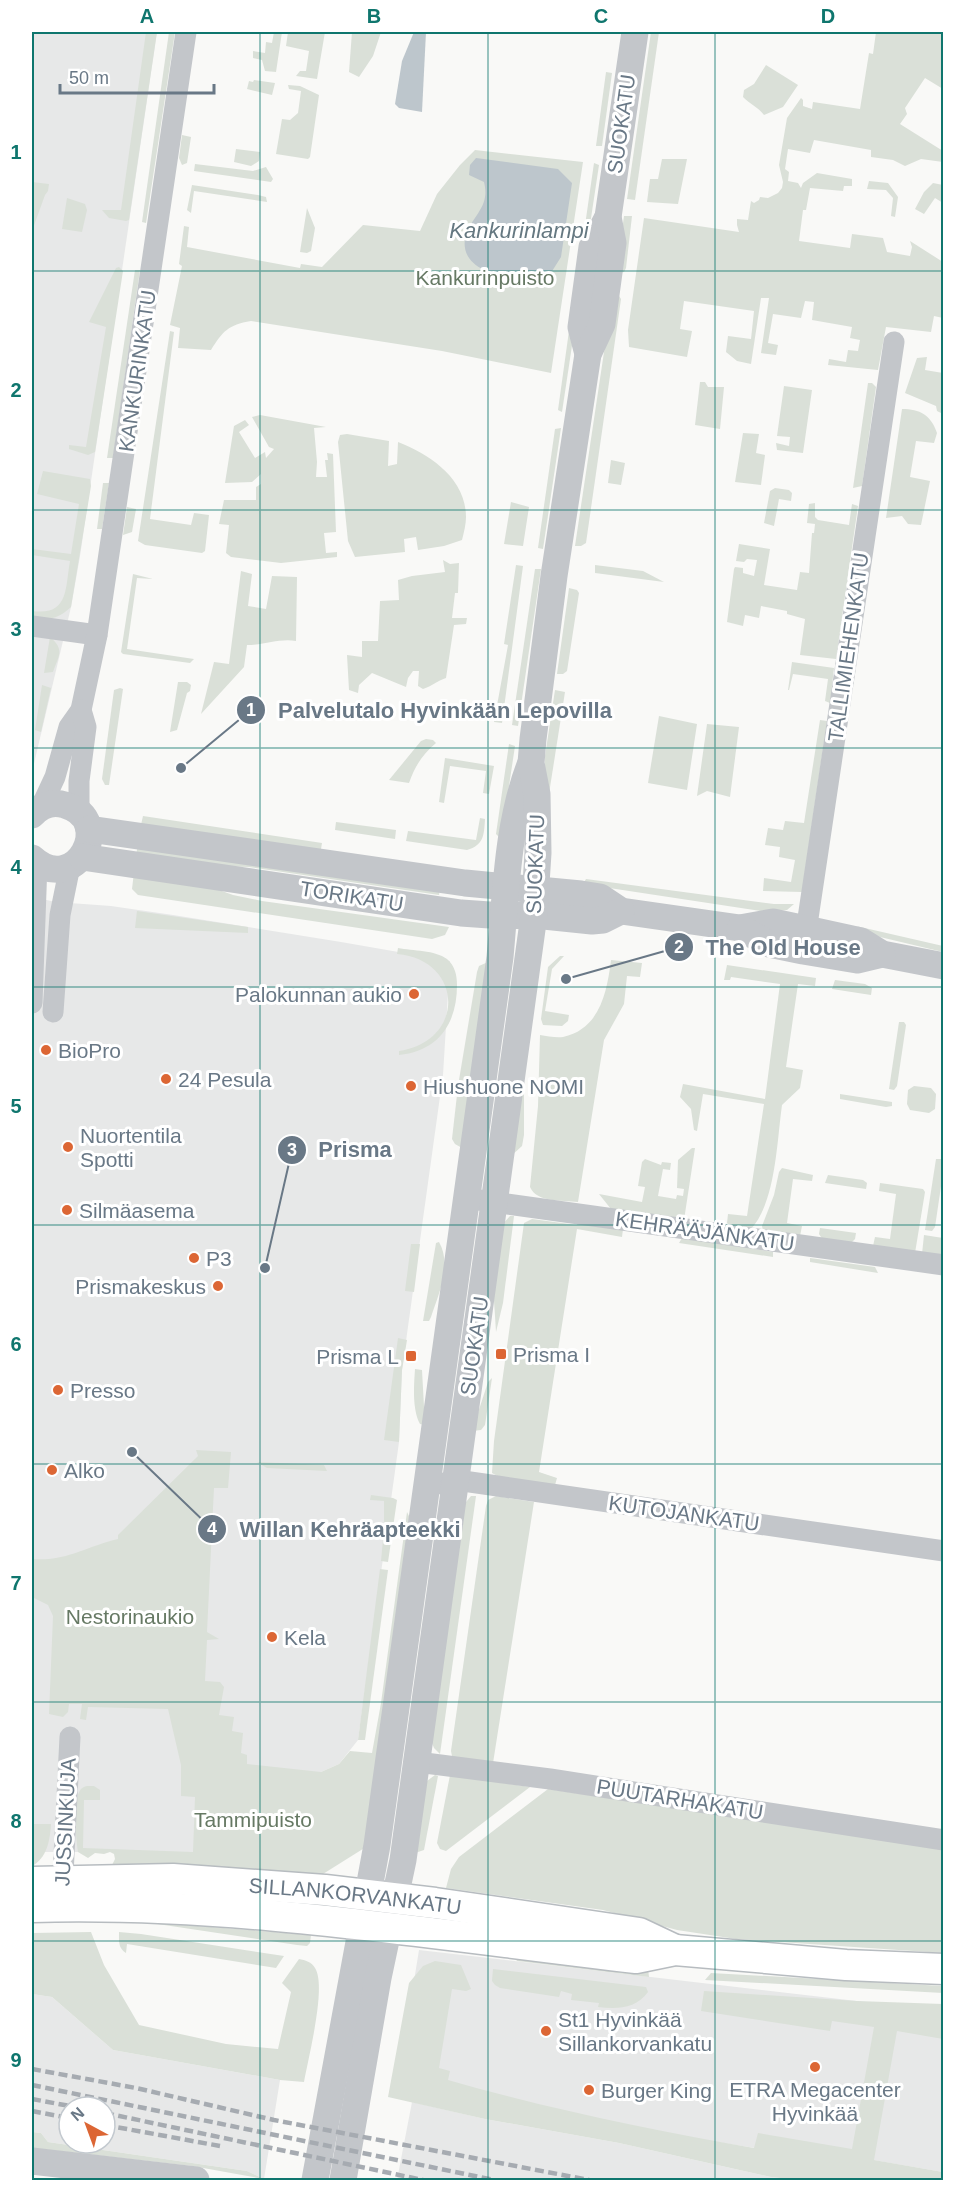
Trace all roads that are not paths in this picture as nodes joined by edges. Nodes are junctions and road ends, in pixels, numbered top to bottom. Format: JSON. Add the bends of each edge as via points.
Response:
{"nodes":[{"id":1,"x":186,"y":32,"type":"edge"},
{"id":2,"x":635,"y":32,"type":"edge"},
{"id":3,"x":894,"y":342,"type":"dead end"},
{"id":4,"x":32,"y":626,"type":"edge"},
{"id":5,"x":97,"y":635,"type":"junction"},
{"id":6,"x":81,"y":710,"type":"junction"},
{"id":7,"x":531,"y":763,"type":"junction"},
{"id":8,"x":34,"y":812,"type":"edge"},
{"id":9,"x":84,"y":821,"type":"junction"},
{"id":10,"x":34,"y":860,"type":"edge"},
{"id":11,"x":76,"y":861,"type":"junction"},
{"id":12,"x":507,"y":886,"type":"junction"},
{"id":13,"x":537,"y":889,"type":"junction"},
{"id":14,"x":621,"y":911,"type":"junction"},
{"id":15,"x":534,"y":915,"type":"junction"},
{"id":16,"x":504,"y":916,"type":"junction"},
{"id":17,"x":805,"y":940,"type":"junction"},
{"id":18,"x":944,"y":966,"type":"edge"},
{"id":19,"x":32,"y":1003,"type":"edge"},
{"id":20,"x":53,"y":1012,"type":"dead end"},
{"id":21,"x":466,"y":1198,"type":"junction"},
{"id":22,"x":494,"y":1201,"type":"junction"},
{"id":23,"x":944,"y":1265,"type":"edge"},
{"id":24,"x":456,"y":1480,"type":"junction"},
{"id":25,"x":426,"y":1489,"type":"junction"},
{"id":26,"x":944,"y":1551,"type":"edge"},
{"id":27,"x":70,"y":1737,"type":"dead end"},
{"id":28,"x":417,"y":1762,"type":"junction"},
{"id":29,"x":944,"y":1840,"type":"edge"},
{"id":30,"x":32,"y":1882,"type":"edge"},
{"id":31,"x":62,"y":1894,"type":"junction"},
{"id":32,"x":382,"y":1897,"type":"junction"},
{"id":33,"x":32,"y":1907,"type":"edge"},
{"id":34,"x":375,"y":1926,"type":"junction"},
{"id":35,"x":675,"y":1950,"type":"junction"},
{"id":36,"x":944,"y":1970,"type":"edge"},
{"id":37,"x":32,"y":2161,"type":"edge"},
{"id":38,"x":101,"y":2176,"type":"edge"},
{"id":39,"x":196,"y":2181,"type":"edge"},
{"id":40,"x":315,"y":2181,"type":"edge"},
{"id":41,"x":343,"y":2181,"type":"edge"}],
"edges":[{"from":1,"to":5,"type":"street","name":"KANKURINKATU"},
{"from":2,"to":7,"type":"street","name":"SUOKATU","via":[[608,217],[613,243],[602,324],[588,354]]},
{"from":3,"to":17,"type":"street","name":"TALLIMIEHENKATU"},
{"from":4,"to":5,"type":"street"},
{"from":5,"to":6,"type":"street","name":"KANKURINKATU"},
{"from":6,"to":8,"type":"street","name":"KANKURINKATU","via":[[69,727],[55,777]]},
{"from":6,"to":9,"type":"street","name":"KANKURINKATU","via":[[86,728],[79,781]]},
{"from":7,"to":12,"type":"street","name":"SUOKATU","via":[[519,794]]},
{"from":7,"to":13,"type":"street","name":"SUOKATU","via":[[537,794]]},
{"from":8,"to":9,"type":"street","name":"TORIKATU","via":[[60,803]]},
{"from":9,"to":11,"type":"street","via":[[89,840]]},
{"from":9,"to":12,"type":"street","name":"TORIKATU","via":[[465,883]]},
{"from":10,"to":11,"type":"street","name":"TORIKATU","via":[[54,869]]},
{"from":10,"to":19,"type":"street"},
{"from":11,"to":16,"type":"street","name":"TORIKATU"},
{"from":11,"to":20,"type":"street","via":[[63,894]]},
{"from":12,"to":13,"type":"street","name":"TORIKATU"},
{"from":12,"to":16,"type":"street","name":"SUOKATU"},
{"from":13,"to":14,"type":"street","name":"TORIKATU","via":[[600,897]]},
{"from":13,"to":15,"type":"street","name":"SUOKATU"},
{"from":14,"to":15,"type":"street","name":"TORIKATU","via":[[592,921]]},
{"from":14,"to":17,"type":"street","name":"TORIKATU","via":[[740,928],[769,944]]},
{"from":15,"to":16,"type":"street","name":"TORIKATU"},
{"from":15,"to":22,"type":"street","name":"SUOKATU"},
{"from":16,"to":21,"type":"street","name":"SUOKATU"},
{"from":17,"to":18,"type":"street","name":"TORIKATU","via":[[857,960],[882,954]]},
{"from":21,"to":22,"type":"street","name":"KEHRÄÄJÄNKATU"},
{"from":21,"to":25,"type":"street","name":"SUOKATU"},
{"from":22,"to":23,"type":"street","name":"KEHRÄÄJÄNKATU"},
{"from":22,"to":24,"type":"street","name":"SUOKATU"},
{"from":24,"to":25,"type":"street","name":"KUTOJANKATU"},
{"from":24,"to":26,"type":"street","name":"KUTOJANKATU"},
{"from":24,"to":28,"type":"street","name":"SUOKATU"},
{"from":25,"to":32,"type":"street","name":"SUOKATU","via":[[378,1834]]},
{"from":27,"to":31,"type":"street","name":"JUSSINKUJA"},
{"from":28,"to":29,"type":"street","name":"PUUTARHAKATU"},
{"from":28,"to":32,"type":"street","name":"SUOKATU"},
{"from":30,"to":31,"type":"main road","name":"SILLANKORVANKATU"},
{"from":31,"to":32,"type":"main road","name":"SILLANKORVANKATU","via":[[211,1880]]},
{"from":31,"to":33,"type":"main road","name":"SILLANKORVANKATU"},
{"from":31,"to":34,"type":"main road","name":"SILLANKORVANKATU","via":[[101,1905],[246,1913]]},
{"from":32,"to":34,"type":"street","name":"SUOKATU"},
{"from":32,"to":35,"type":"main road","name":"SILLANKORVANKATU","via":[[639,1933]]},
{"from":34,"to":35,"type":"main road","name":"SILLANKORVANKATU","via":[[636,1958]]},
{"from":34,"to":40,"type":"street"},
{"from":34,"to":41,"type":"street","via":[[359,2081]]},
{"from":35,"to":36,"type":"main road","name":"SILLANKORVANKATU"},
{"from":37,"to":38,"type":"street"},
{"from":38,"to":39,"type":"street"}]}
